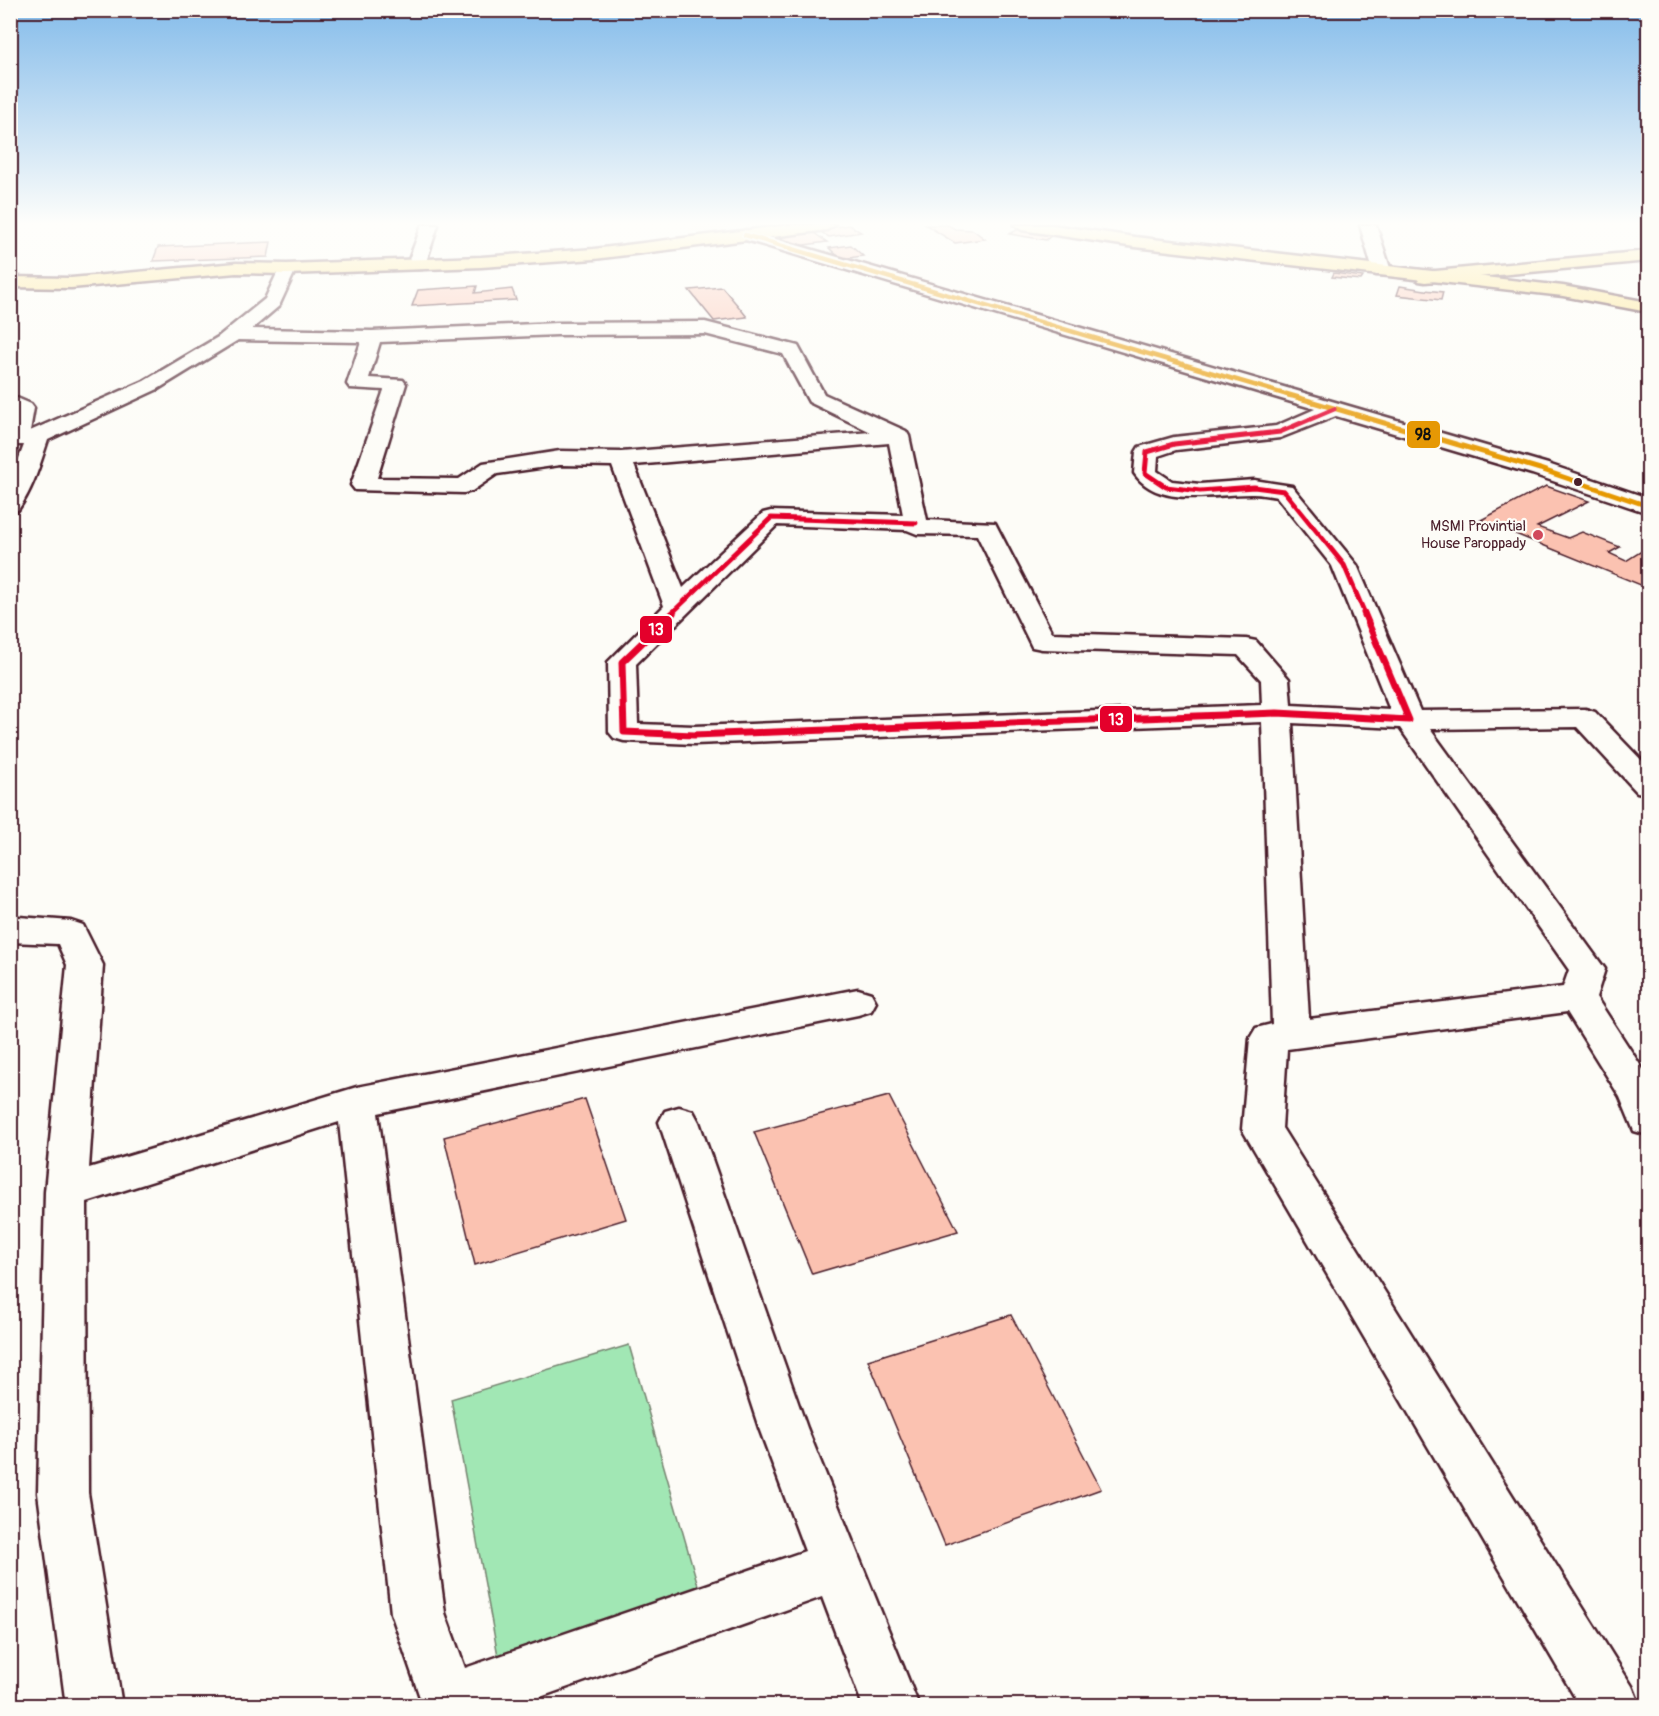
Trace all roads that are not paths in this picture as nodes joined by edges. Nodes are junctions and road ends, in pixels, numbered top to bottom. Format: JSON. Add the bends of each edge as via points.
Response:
{"nodes":[{"id":1,"x":269,"y":305,"type":"edge"},
{"id":2,"x":982,"y":305,"type":"edge"},
{"id":3,"x":233,"y":334,"type":"junction"},
{"id":4,"x":372,"y":337,"type":"junction"},
{"id":5,"x":10,"y":401,"type":"edge"},
{"id":6,"x":1334,"y":409,"type":"junction"},
{"id":7,"x":898,"y":435,"type":"junction"},
{"id":8,"x":22,"y":439,"type":"edge"},
{"id":9,"x":621,"y":459,"type":"junction"},
{"id":10,"x":10,"y":505,"type":"edge"},
{"id":11,"x":1648,"y":506,"type":"edge"},
{"id":12,"x":916,"y":523,"type":"junction"},
{"id":13,"x":678,"y":608,"type":"junction"},
{"id":14,"x":1277,"y":713,"type":"junction"},
{"id":15,"x":1409,"y":720,"type":"junction"},
{"id":16,"x":1648,"y":785,"type":"edge"},
{"id":17,"x":10,"y":930,"type":"edge"},
{"id":18,"x":1577,"y":998,"type":"junction"},
{"id":19,"x":858,"y":1002,"type":"dead end"},
{"id":20,"x":1291,"y":1035,"type":"junction"},
{"id":21,"x":357,"y":1102,"type":"junction"},
{"id":22,"x":1645,"y":1102,"type":"edge"},
{"id":23,"x":679,"y":1122,"type":"dead end"},
{"id":24,"x":66,"y":1192,"type":"junction"},
{"id":25,"x":837,"y":1566,"type":"junction"},
{"id":26,"x":450,"y":1703,"type":"edge"},
{"id":27,"x":94,"y":1706,"type":"edge"},
{"id":28,"x":891,"y":1706,"type":"edge"},
{"id":29,"x":1612,"y":1706,"type":"edge"}],
"edges":[{"from":1,"to":3,"type":"street"},
{"from":2,"to":6,"type":"street"},
{"from":3,"to":4,"type":"street"},
{"from":3,"to":8,"type":"street","via":[[151,385]]},
{"from":4,"to":7,"type":"street","via":[[705,328],[791,350],[816,398]]},
{"from":4,"to":9,"type":"street","via":[[357,384],[396,384],[363,486],[464,486],[491,468],[560,458]]},
{"from":5,"to":8,"type":"street","via":[[24,408]]},
{"from":6,"to":11,"type":"street"},
{"from":6,"to":15,"type":"street","via":[[1280,432],[1174,444],[1147,452],[1145,473],[1166,487],[1178,489],[1254,487],[1284,491],[1344,565]]},
{"from":7,"to":9,"type":"street"},
{"from":7,"to":12,"type":"street"},
{"from":8,"to":10,"type":"street","via":[[23,480]]},
{"from":9,"to":13,"type":"street"},
{"from":12,"to":13,"type":"street","via":[[771,518]]},
{"from":12,"to":14,"type":"street","via":[[917,527],[986,528],[1042,641],[1246,647],[1275,679]]},
{"from":13,"to":14,"type":"street","via":[[622,662],[624,732],[694,735]]},
{"from":14,"to":15,"type":"street"},
{"from":14,"to":20,"type":"street"},
{"from":15,"to":16,"type":"street","via":[[1585,718]]},
{"from":15,"to":18,"type":"street","via":[[1587,969]]},
{"from":17,"to":24,"type":"street","via":[[71,933],[85,965]]},
{"from":18,"to":20,"type":"street"},
{"from":18,"to":22,"type":"street"},
{"from":19,"to":21,"type":"street"},
{"from":20,"to":29,"type":"street","via":[[1269,1038],[1262,1129]]},
{"from":21,"to":24,"type":"street"},
{"from":21,"to":26,"type":"street","via":[[417,1613]]},
{"from":23,"to":25,"type":"street","via":[[783,1428]]},
{"from":24,"to":27,"type":"street","via":[[63,1493]]},
{"from":25,"to":26,"type":"street"},
{"from":25,"to":28,"type":"street"}]}
